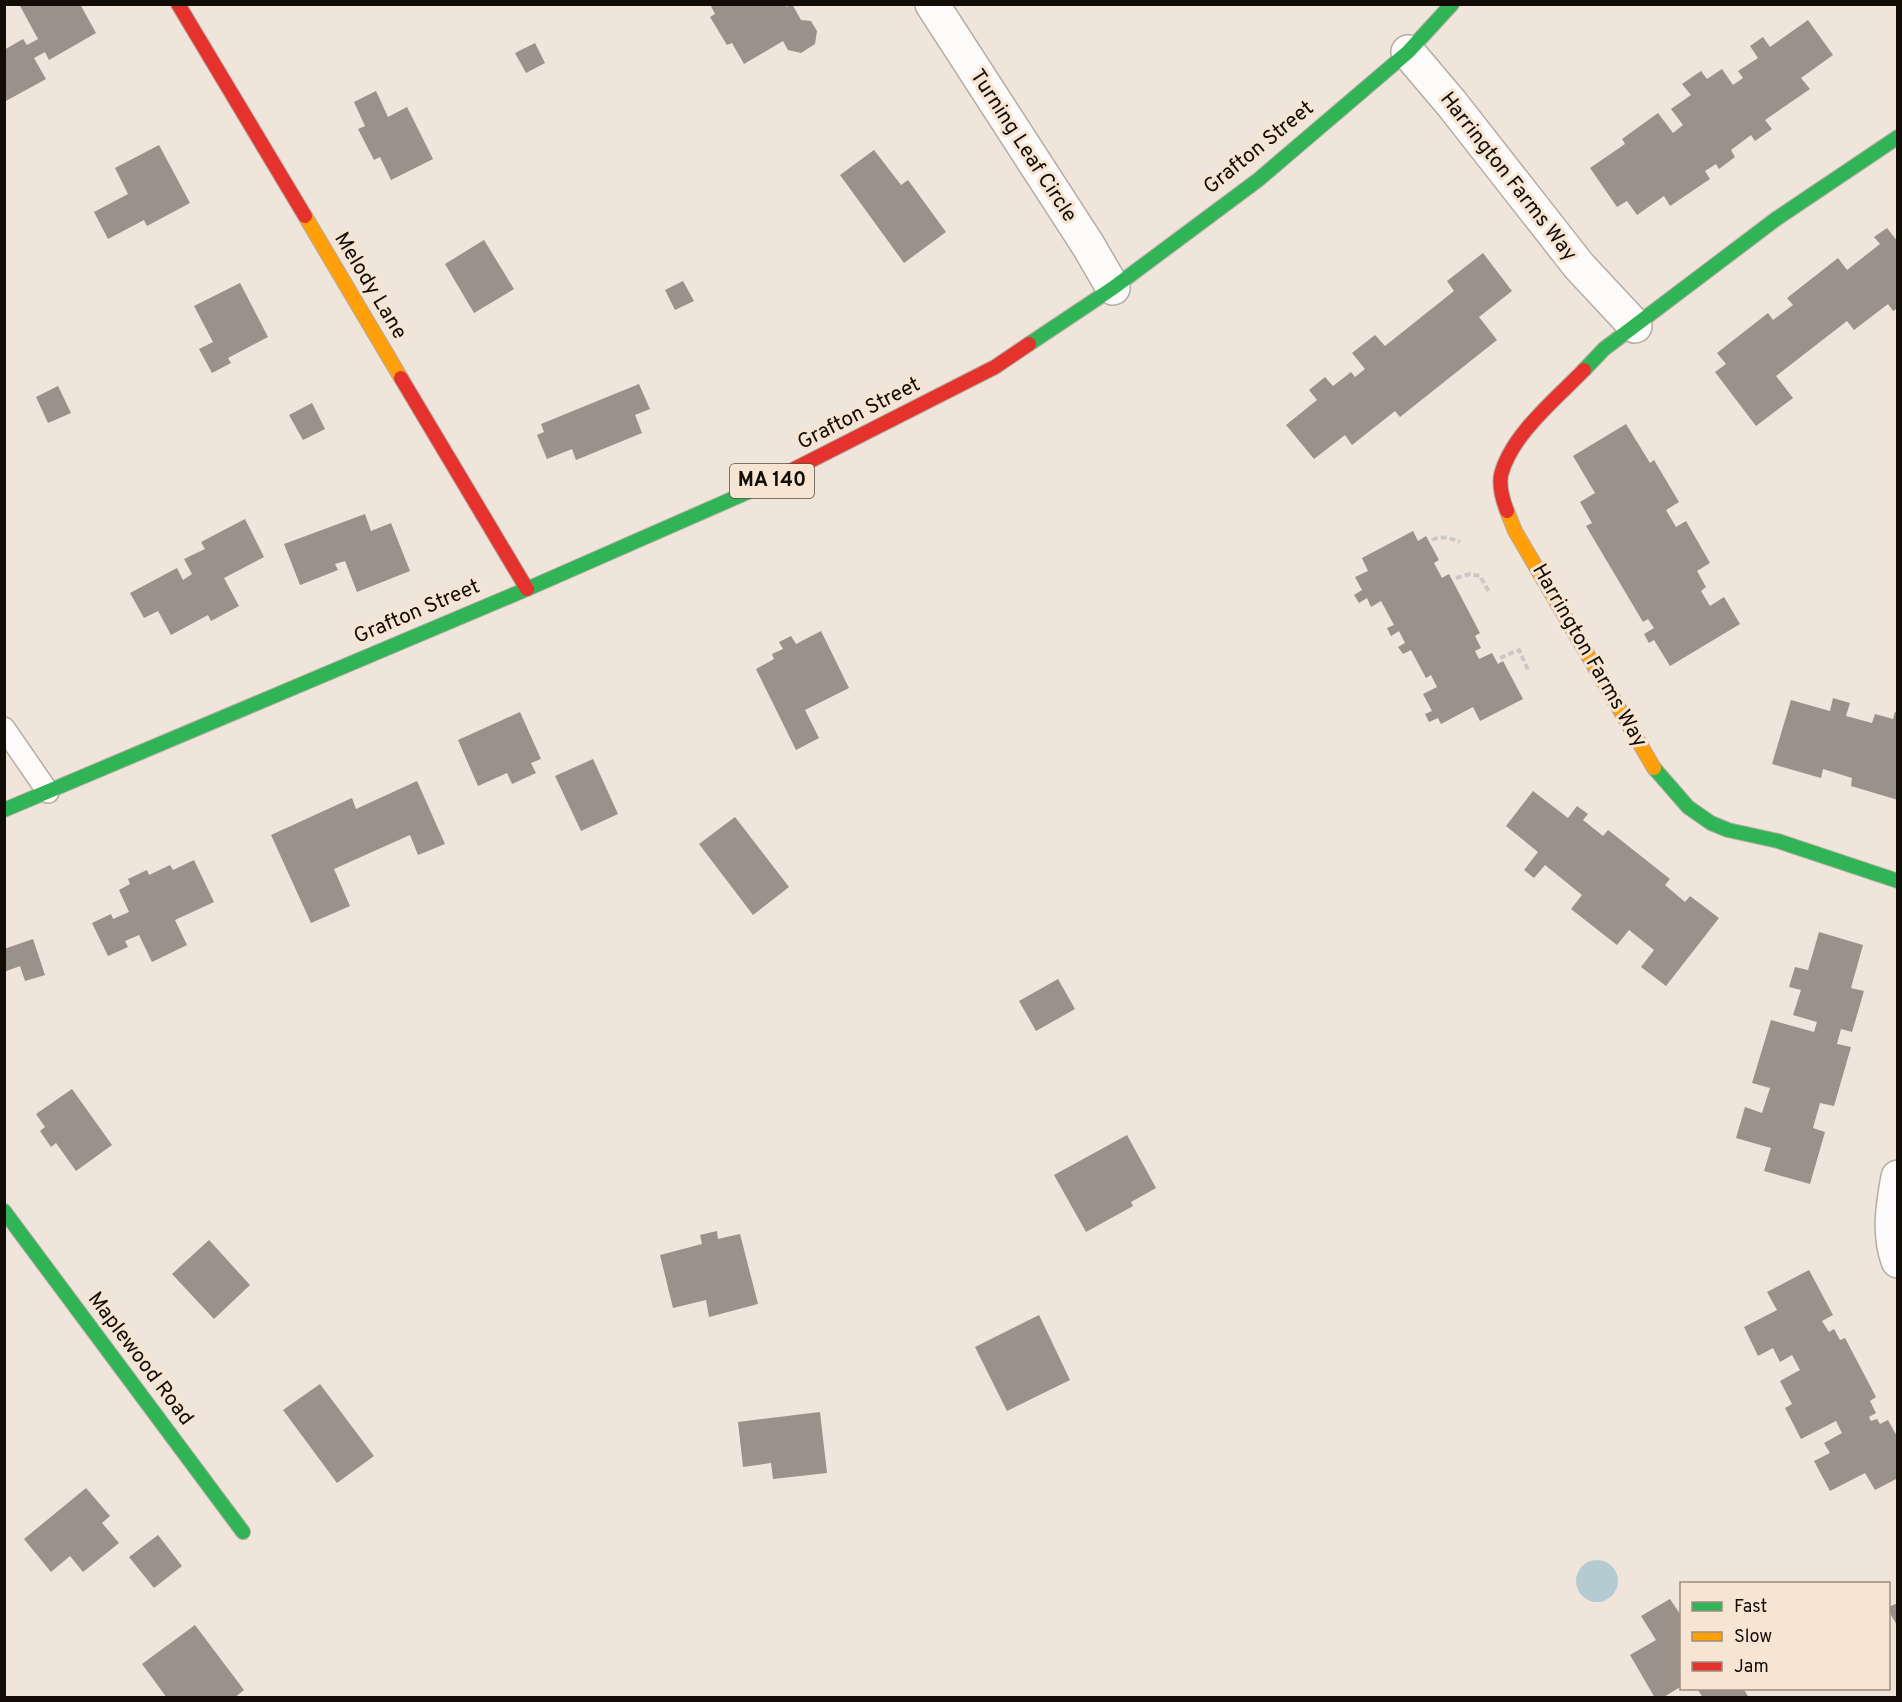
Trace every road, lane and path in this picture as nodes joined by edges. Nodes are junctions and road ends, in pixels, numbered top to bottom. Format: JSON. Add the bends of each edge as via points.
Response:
{"nodes":[{"id":1,"x":178,"y":4,"type":"edge"},
{"id":2,"x":932,"y":4,"type":"edge"},
{"id":3,"x":1452,"y":4,"type":"edge"},
{"id":4,"x":1408,"y":52,"type":"junction"},
{"id":5,"x":1898,"y":137,"type":"edge"},
{"id":6,"x":1113,"y":288,"type":"junction"},
{"id":7,"x":1635,"y":326,"type":"junction"},
{"id":8,"x":1432,"y":540,"type":"dead end"},
{"id":9,"x":1460,"y":542,"type":"dead end"},
{"id":10,"x":1456,"y":578,"type":"dead end"},
{"id":11,"x":526,"y":589,"type":"junction"},
{"id":12,"x":1489,"y":592,"type":"dead end"},
{"id":13,"x":1500,"y":657,"type":"dead end"},
{"id":14,"x":1529,"y":672,"type":"dead end"},
{"id":15,"x":4,"y":728,"type":"edge"},
{"id":16,"x":48,"y":792,"type":"junction"},
{"id":17,"x":4,"y":810,"type":"edge"},
{"id":18,"x":1898,"y":881,"type":"edge"},
{"id":19,"x":1898,"y":1177,"type":"edge"},
{"id":20,"x":4,"y":1210,"type":"edge"},
{"id":21,"x":1898,"y":1261,"type":"edge"},
{"id":22,"x":243,"y":1532,"type":"dead end"}],
"edges":[{"from":1,"to":11,"type":"street","name":"Melody Lane"},
{"from":2,"to":6,"type":"street","name":"Turning Leaf Circle"},
{"from":3,"to":4,"type":"street","name":"Grafton Street","number":"MA 140"},
{"from":4,"to":6,"type":"street","name":"Grafton Street","number":"MA 140","via":[[1258,180]]},
{"from":4,"to":7,"type":"street","name":"Harrington Farms Way","via":[[1579,266]]},
{"from":5,"to":7,"type":"street","name":"Harrington Farms Way","via":[[1776,219]]},
{"from":6,"to":11,"type":"street","name":"Grafton Street","number":"MA 140","via":[[995,367],[893,420],[774,481]]},
{"from":7,"to":18,"type":"street","name":"Harrington Farms Way","via":[[1604,349],[1554,399],[1511,451],[1501,476],[1509,519],[1654,768],[1688,807],[1728,830],[1778,841]]},
{"from":8,"to":9,"type":"path","via":[[1439,536]]},
{"from":10,"to":12,"type":"path","via":[[1480,576]]},
{"from":11,"to":16,"type":"street","name":"Grafton Street","number":"MA 140"},
{"from":13,"to":14,"type":"path","via":[[1519,650]]},
{"from":15,"to":16,"type":"lane"},
{"from":16,"to":17,"type":"street","name":"Grafton Street","number":"MA 140"},
{"from":19,"to":21,"type":"street","via":[[1892,1234]]},
{"from":20,"to":22,"type":"street","name":"Maplewood Road"}]}
